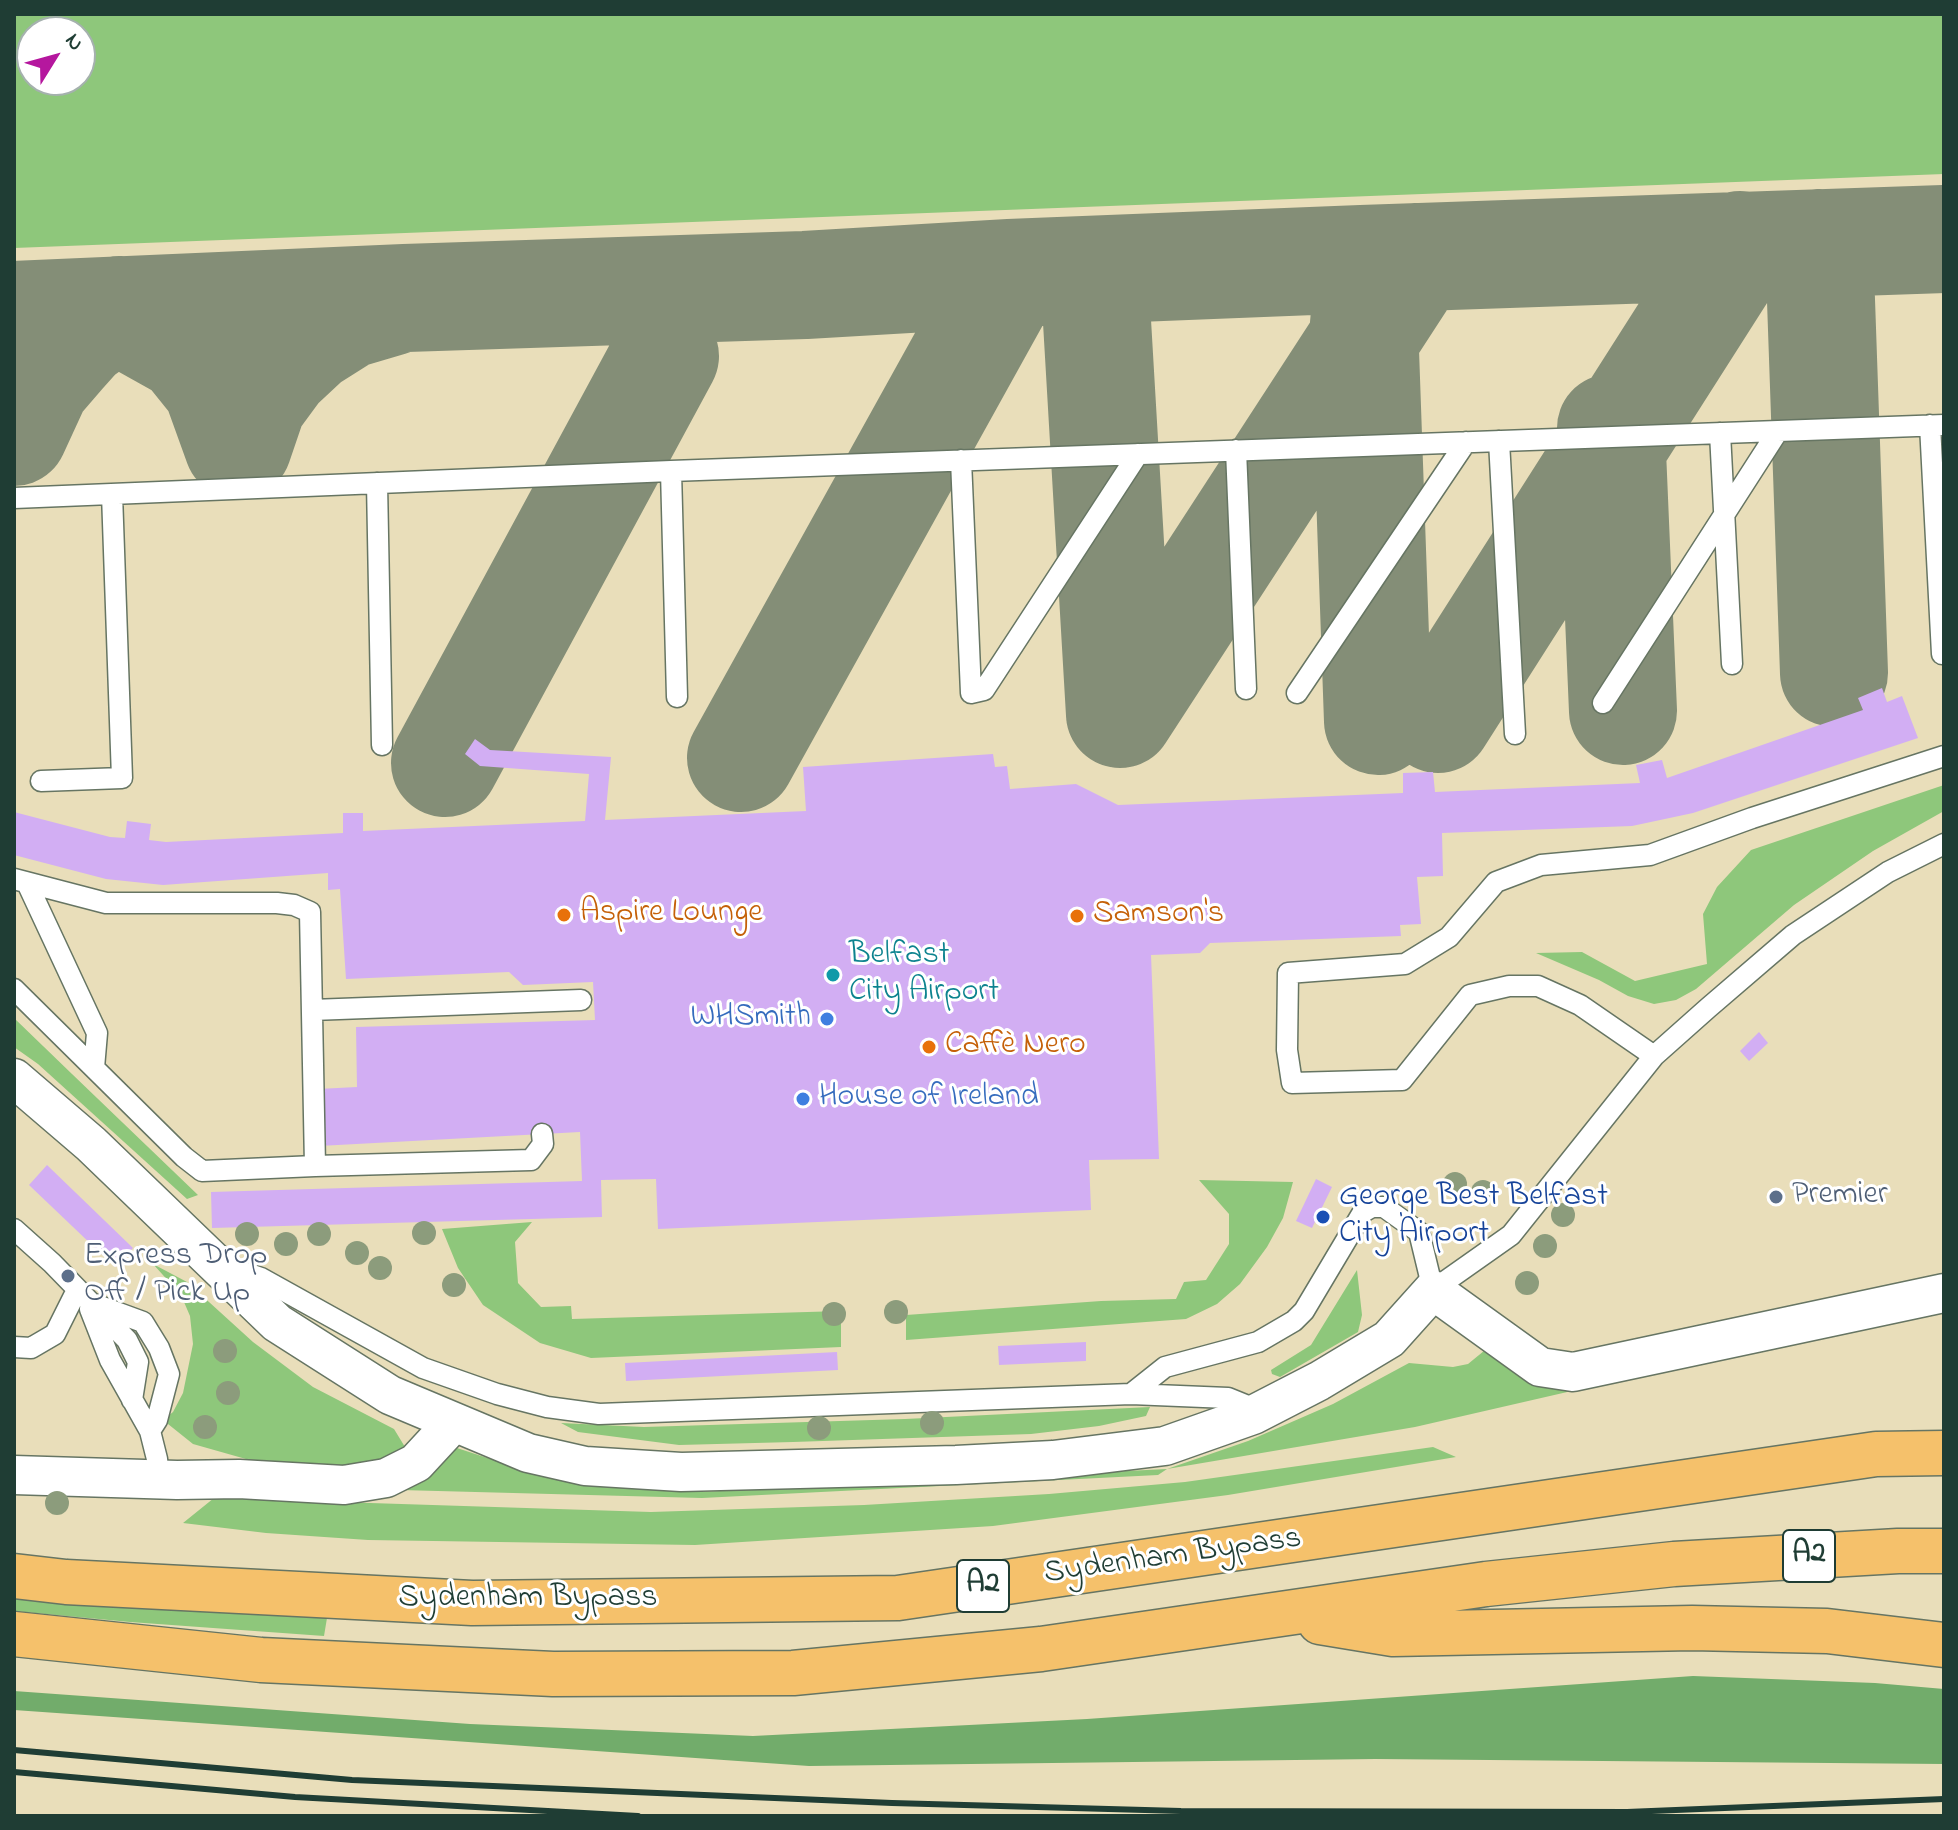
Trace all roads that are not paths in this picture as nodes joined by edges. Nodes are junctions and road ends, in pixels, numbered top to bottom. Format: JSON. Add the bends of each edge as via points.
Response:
{"nodes":[{"id":1,"x":1937,"y":425,"type":"edge"},
{"id":2,"x":1778,"y":431,"type":"junction"},
{"id":3,"x":1720,"y":433,"type":"junction"},
{"id":4,"x":1499,"y":441,"type":"junction"},
{"id":5,"x":1466,"y":442,"type":"junction"},
{"id":6,"x":1236,"y":450,"type":"junction"},
{"id":7,"x":1138,"y":454,"type":"junction"},
{"id":8,"x":961,"y":460,"type":"junction"},
{"id":9,"x":671,"y":471,"type":"junction"},
{"id":10,"x":377,"y":483,"type":"junction"},
{"id":11,"x":112,"y":494,"type":"junction"},
{"id":12,"x":14,"y":498,"type":"edge"},
{"id":13,"x":1724,"y":515,"type":"junction"},
{"id":14,"x":1942,"y":654,"type":"dead end"},
{"id":15,"x":1732,"y":664,"type":"dead end"},
{"id":16,"x":1246,"y":689,"type":"dead end"},
{"id":17,"x":1297,"y":693,"type":"dead end"},
{"id":18,"x":677,"y":697,"type":"dead end"},
{"id":19,"x":1603,"y":703,"type":"dead end"},
{"id":20,"x":1515,"y":734,"type":"dead end"},
{"id":21,"x":382,"y":745,"type":"dead end"},
{"id":22,"x":1944,"y":756,"type":"edge"},
{"id":23,"x":41,"y":781,"type":"dead end"},
{"id":24,"x":1944,"y":844,"type":"edge"},
{"id":25,"x":20,"y":881,"type":"edge"},
{"id":26,"x":14,"y":989,"type":"edge"},
{"id":27,"x":581,"y":1000,"type":"dead end"},
{"id":28,"x":312,"y":1010,"type":"junction"},
{"id":29,"x":1654,"y":1056,"type":"junction"},
{"id":30,"x":94,"y":1068,"type":"junction"},
{"id":31,"x":14,"y":1078,"type":"edge"},
{"id":32,"x":542,"y":1134,"type":"dead end"},
{"id":33,"x":315,"y":1166,"type":"junction"},
{"id":34,"x":14,"y":1229,"type":"edge"},
{"id":35,"x":209,"y":1260,"type":"junction"},
{"id":36,"x":1433,"y":1290,"type":"junction"},
{"id":37,"x":1944,"y":1293,"type":"edge"},
{"id":38,"x":82,"y":1296,"type":"junction"},
{"id":39,"x":14,"y":1347,"type":"edge"},
{"id":40,"x":1131,"y":1394,"type":"junction"},
{"id":41,"x":1260,"y":1411,"type":"junction"},
{"id":42,"x":453,"y":1423,"type":"junction"},
{"id":43,"x":150,"y":1431,"type":"junction"},
{"id":44,"x":1944,"y":1453,"type":"edge"},
{"id":45,"x":14,"y":1475,"type":"edge"},
{"id":46,"x":159,"y":1479,"type":"junction"},
{"id":47,"x":1944,"y":1551,"type":"edge"},
{"id":48,"x":14,"y":1576,"type":"edge"},
{"id":49,"x":1281,"y":1615,"type":"junction"},
{"id":50,"x":14,"y":1634,"type":"edge"},
{"id":51,"x":1944,"y":1645,"type":"edge"}],
"edges":[{"from":1,"to":2,"type":"lane"},
{"from":1,"to":14,"type":"lane"},
{"from":2,"to":3,"type":"lane"},
{"from":2,"to":13,"type":"lane"},
{"from":3,"to":4,"type":"lane"},
{"from":3,"to":13,"type":"lane"},
{"from":4,"to":5,"type":"lane"},
{"from":4,"to":20,"type":"lane"},
{"from":5,"to":6,"type":"lane"},
{"from":5,"to":17,"type":"lane"},
{"from":6,"to":7,"type":"lane"},
{"from":6,"to":16,"type":"lane"},
{"from":7,"to":8,"type":"lane"},
{"from":7,"to":8,"type":"lane","via":[[984,690],[971,693]]},
{"from":8,"to":9,"type":"lane"},
{"from":9,"to":10,"type":"lane"},
{"from":9,"to":18,"type":"lane"},
{"from":10,"to":11,"type":"lane"},
{"from":10,"to":21,"type":"lane"},
{"from":11,"to":12,"type":"lane"},
{"from":11,"to":23,"type":"lane","via":[[122,778]]},
{"from":13,"to":15,"type":"lane"},
{"from":13,"to":19,"type":"lane"},
{"from":22,"to":29,"type":"lane","via":[[1650,855],[1541,865],[1496,882],[1449,937],[1405,964],[1288,973],[1292,1083],[1402,1080],[1470,995],[1509,986],[1538,986],[1580,1005]]},
{"from":24,"to":29,"type":"lane","via":[[1888,872],[1793,935]]},
{"from":25,"to":28,"type":"lane","via":[[106,903],[277,903],[310,912]]},
{"from":25,"to":30,"type":"lane","via":[[97,1033]]},
{"from":26,"to":30,"type":"lane"},
{"from":27,"to":28,"type":"lane","via":[[537,1012]]},
{"from":28,"to":33,"type":"lane"},
{"from":29,"to":36,"type":"lane","via":[[1511,1235]]},
{"from":30,"to":33,"type":"lane","via":[[202,1171]]},
{"from":31,"to":35,"type":"street","via":[[91,1144]]},
{"from":32,"to":33,"type":"lane","via":[[543,1144],[531,1160]]},
{"from":34,"to":38,"type":"lane"},
{"from":35,"to":40,"type":"lane","via":[[261,1278],[423,1368],[547,1407],[599,1414]]},
{"from":35,"to":42,"type":"street","via":[[298,1338],[390,1395]]},
{"from":36,"to":37,"type":"street","via":[[1540,1367],[1573,1372]]},
{"from":36,"to":40,"type":"lane","via":[[1419,1232],[1384,1207],[1372,1207],[1363,1212],[1294,1321],[1258,1342],[1165,1367]]},
{"from":36,"to":41,"type":"street","via":[[1389,1339]]},
{"from":38,"to":39,"type":"lane","via":[[55,1334],[31,1348]]},
{"from":38,"to":43,"type":"lane","via":[[127,1340],[138,1362],[132,1400]]},
{"from":38,"to":43,"type":"lane","via":[[143,1322],[159,1348],[169,1374]]},
{"from":40,"to":41,"type":"lane","via":[[1228,1398]]},
{"from":41,"to":42,"type":"street","via":[[1165,1446],[1053,1460],[695,1472],[585,1466],[528,1453]]},
{"from":42,"to":46,"type":"street","via":[[416,1463],[386,1478],[344,1485]]},
{"from":43,"to":46,"type":"lane"},
{"from":44,"to":48,"type":"highway","name":"Sydenham Bypass","number":"A2","via":[[1861,1457],[898,1598],[472,1603]]},
{"from":45,"to":46,"type":"street"},
{"from":47,"to":49,"type":"highway","name":"Sydenham Bypass","number":"A2","via":[[1674,1564],[1486,1584]]},
{"from":49,"to":50,"type":"highway","name":"Sydenham Bypass","number":"A2","via":[[1041,1649],[793,1673],[553,1674],[277,1661]]},
{"from":49,"to":51,"type":"highway","via":[[1393,1634],[1692,1628],[1827,1631]]}]}
